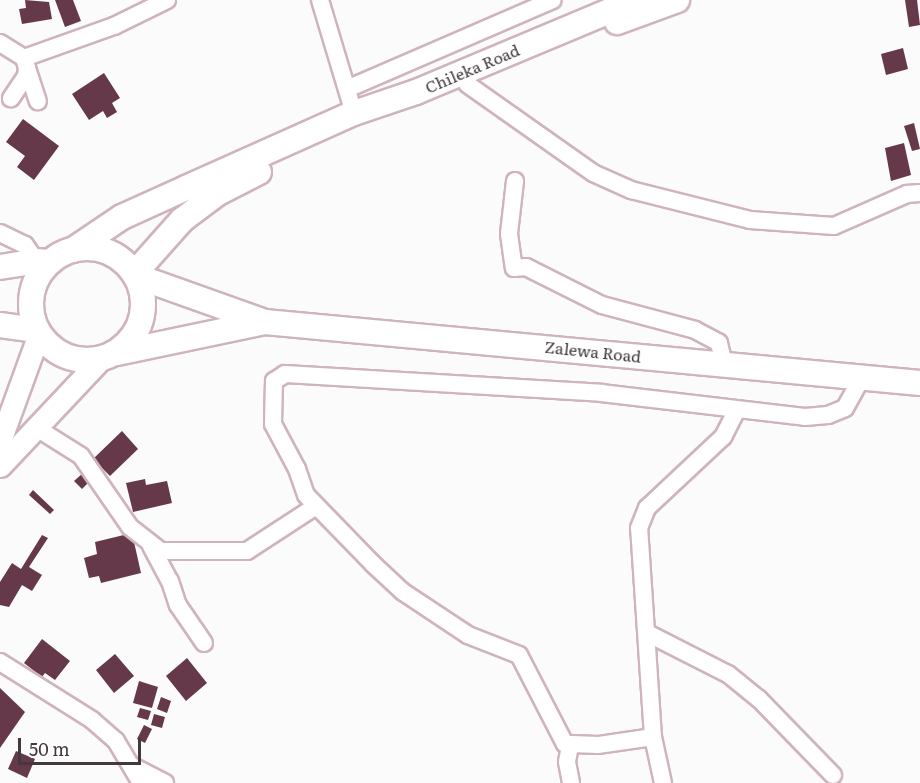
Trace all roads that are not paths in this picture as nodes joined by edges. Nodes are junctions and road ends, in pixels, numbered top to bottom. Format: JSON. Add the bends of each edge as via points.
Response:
{"nodes":[{"id":1,"x":167,"y":0,"type":"edge"},
{"id":2,"x":320,"y":0,"type":"edge"},
{"id":3,"x":553,"y":0,"type":"edge"},
{"id":4,"x":636,"y":0,"type":"edge"},
{"id":5,"x":677,"y":0,"type":"edge"},
{"id":6,"x":0,"y":43,"type":"edge"},
{"id":7,"x":26,"y":63,"type":"junction"},
{"id":8,"x":467,"y":84,"type":"junction"},
{"id":9,"x":347,"y":89,"type":"junction"},
{"id":10,"x":11,"y":98,"type":"dead end"},
{"id":11,"x":38,"y":101,"type":"dead end"},
{"id":12,"x":354,"y":113,"type":"junction"},
{"id":13,"x":515,"y":181,"type":"dead end"},
{"id":14,"x":920,"y":193,"type":"edge"},
{"id":15,"x":0,"y":233,"type":"edge"},
{"id":16,"x":74,"y":250,"type":"junction"},
{"id":17,"x":43,"y":261,"type":"junction"},
{"id":18,"x":0,"y":267,"type":"edge"},
{"id":19,"x":135,"y":275,"type":"junction"},
{"id":20,"x":265,"y":322,"type":"junction"},
{"id":21,"x":0,"y":325,"type":"edge"},
{"id":22,"x":38,"y":332,"type":"junction"},
{"id":23,"x":109,"y":356,"type":"junction"},
{"id":24,"x":724,"y":365,"type":"junction"},
{"id":25,"x":861,"y":379,"type":"junction"},
{"id":26,"x":920,"y":383,"type":"edge"},
{"id":27,"x":737,"y":410,"type":"junction"},
{"id":28,"x":35,"y":427,"type":"junction"},
{"id":29,"x":0,"y":441,"type":"edge"},
{"id":30,"x":0,"y":466,"type":"edge"},
{"id":31,"x":315,"y":506,"type":"junction"},
{"id":32,"x":151,"y":546,"type":"junction"},
{"id":33,"x":649,"y":634,"type":"junction"},
{"id":34,"x":204,"y":643,"type":"dead end"},
{"id":35,"x":0,"y":662,"type":"edge"},
{"id":36,"x":652,"y":737,"type":"junction"},
{"id":37,"x":570,"y":746,"type":"junction"},
{"id":38,"x":134,"y":767,"type":"junction"},
{"id":39,"x":832,"y":775,"type":"dead end"},
{"id":40,"x":141,"y":783,"type":"edge"},
{"id":41,"x":165,"y":783,"type":"edge"},
{"id":42,"x":571,"y":783,"type":"edge"},
{"id":43,"x":663,"y":783,"type":"edge"}],
"edges":[{"from":1,"to":7,"type":"street"},
{"from":2,"to":9,"type":"street"},
{"from":3,"to":9,"type":"street"},
{"from":4,"to":12,"type":"highway","name":"Chileka Road","via":[[416,92]]},
{"from":5,"to":8,"type":"highway"},
{"from":6,"to":7,"type":"street"},
{"from":7,"to":10,"type":"street","via":[[26,76]]},
{"from":7,"to":11,"type":"street"},
{"from":8,"to":14,"type":"street","via":[[593,173],[631,190],[750,220],[834,226],[907,194]]},
{"from":8,"to":19,"type":"highway","via":[[356,127],[218,193],[182,220]]},
{"from":9,"to":12,"type":"street"},
{"from":12,"to":16,"type":"highway","name":"Chileka Road","via":[[122,217]]},
{"from":13,"to":24,"type":"street","via":[[509,234],[514,268],[526,267],[602,305],[695,330],[719,342]]},
{"from":15,"to":17,"type":"street","via":[[25,245]]},
{"from":16,"to":17,"type":"highway"},
{"from":16,"to":19,"type":"highway","via":[[87,248],[114,255]]},
{"from":17,"to":18,"type":"highway"},
{"from":17,"to":22,"type":"highway","via":[[32,294]]},
{"from":19,"to":20,"type":"highway","name":"Zalewa Road"},
{"from":19,"to":23,"type":"highway","via":[[143,300],[141,318],[134,336]]},
{"from":20,"to":23,"type":"highway","name":"Zalewa Road"},
{"from":20,"to":24,"type":"highway","name":"Zalewa Road"},
{"from":21,"to":22,"type":"highway"},
{"from":22,"to":23,"type":"highway","via":[[51,348],[66,357]]},
{"from":22,"to":29,"type":"main road"},
{"from":23,"to":28,"type":"main road"},
{"from":24,"to":25,"type":"highway","name":"Zalewa Road"},
{"from":25,"to":26,"type":"highway","name":"Zalewa Road"},
{"from":25,"to":27,"type":"street","via":[[845,408],[828,415],[805,417]]},
{"from":27,"to":31,"type":"street","via":[[601,393],[285,374],[278,376],[273,387],[273,424]]},
{"from":27,"to":33,"type":"street","via":[[723,437],[648,508],[639,528]]},
{"from":28,"to":30,"type":"main road"},
{"from":28,"to":32,"type":"street","via":[[81,456],[130,527]]},
{"from":31,"to":32,"type":"street","via":[[247,551],[168,551]]},
{"from":31,"to":37,"type":"street","via":[[403,592],[482,643],[519,656],[561,739]]},
{"from":32,"to":34,"type":"street","via":[[178,605]]},
{"from":33,"to":36,"type":"street"},
{"from":33,"to":39,"type":"street","via":[[728,674],[759,699]]},
{"from":35,"to":38,"type":"street","via":[[92,720],[116,741]]},
{"from":36,"to":37,"type":"street"},
{"from":36,"to":43,"type":"street"},
{"from":37,"to":42,"type":"street","via":[[567,762]]},
{"from":38,"to":40,"type":"street"},
{"from":38,"to":41,"type":"street"}]}
